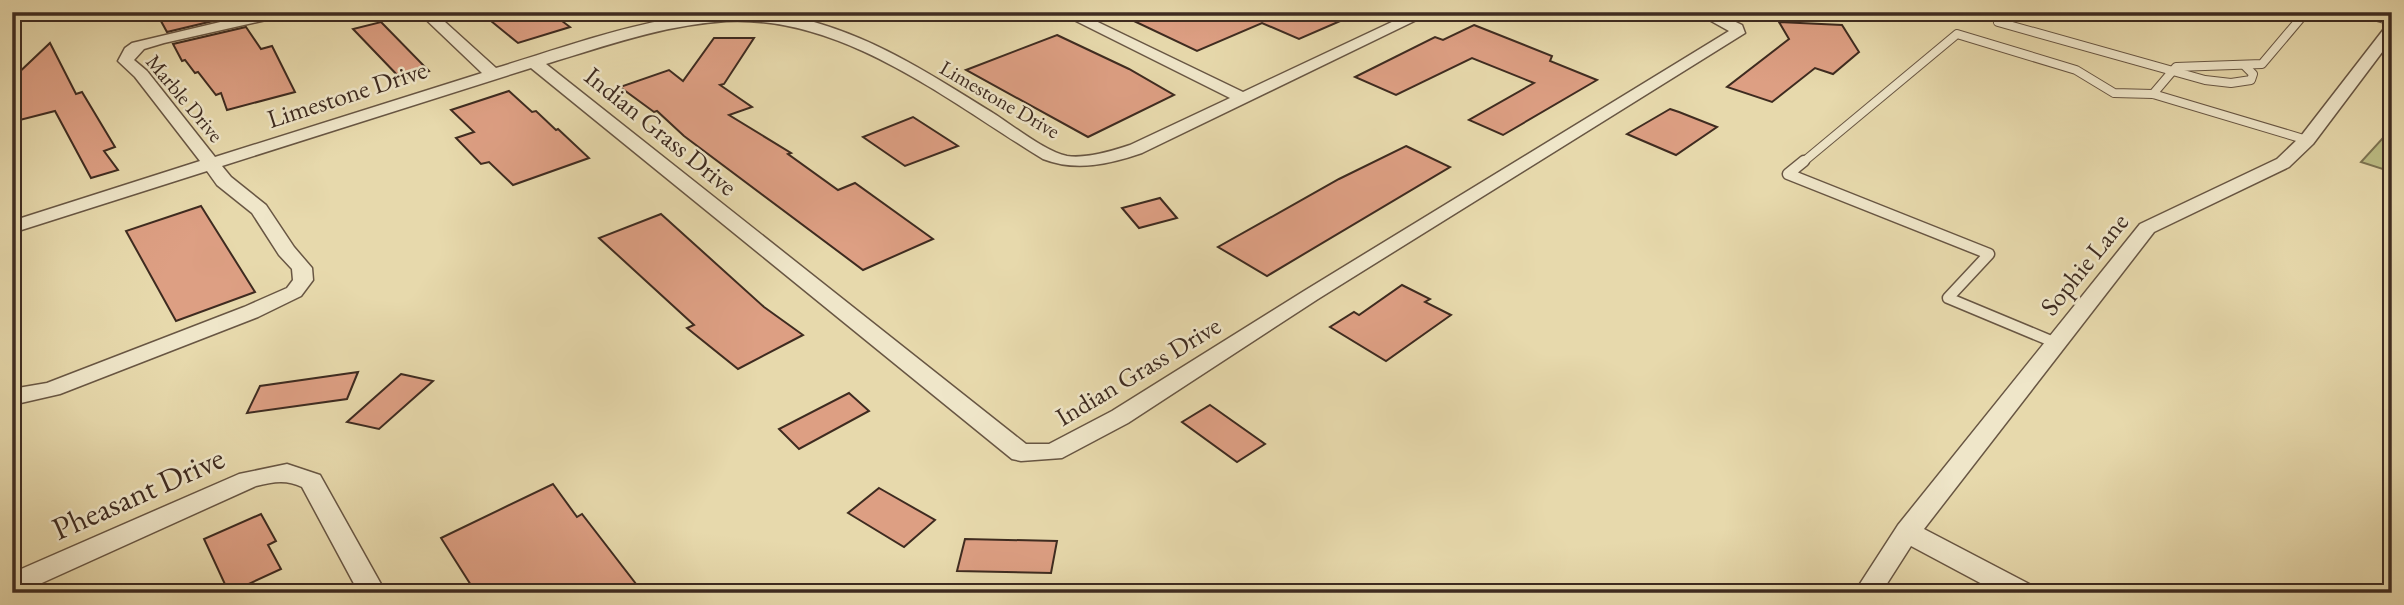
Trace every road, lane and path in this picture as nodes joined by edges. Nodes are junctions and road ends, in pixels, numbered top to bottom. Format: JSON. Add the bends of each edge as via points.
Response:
{"nodes":[{"id":1,"x":284,"y":12,"type":"edge"},
{"id":2,"x":425,"y":12,"type":"edge"},
{"id":3,"x":1065,"y":12,"type":"edge"},
{"id":4,"x":1380,"y":12,"type":"edge"},
{"id":5,"x":1426,"y":12,"type":"edge"},
{"id":6,"x":1702,"y":12,"type":"edge"},
{"id":7,"x":2306,"y":12,"type":"edge"},
{"id":8,"x":2358,"y":12,"type":"edge"},
{"id":9,"x":702,"y":16,"type":"edge"},
{"id":10,"x":2392,"y":21,"type":"edge"},
{"id":11,"x":1405,"y":22,"type":"junction"},
{"id":12,"x":1998,"y":22,"type":"dead end"},
{"id":13,"x":2392,"y":28,"type":"edge"},
{"id":14,"x":534,"y":62,"type":"junction"},
{"id":15,"x":2245,"y":66,"type":"junction"},
{"id":16,"x":2174,"y":72,"type":"junction"},
{"id":17,"x":492,"y":73,"type":"junction"},
{"id":18,"x":2153,"y":94,"type":"junction"},
{"id":19,"x":1244,"y":99,"type":"junction"},
{"id":20,"x":2307,"y":140,"type":"junction"},
{"id":21,"x":212,"y":164,"type":"junction"},
{"id":22,"x":12,"y":227,"type":"edge"},
{"id":23,"x":2056,"y":343,"type":"junction"},
{"id":24,"x":12,"y":397,"type":"edge"},
{"id":25,"x":1906,"y":532,"type":"junction"},
{"id":26,"x":12,"y":585,"type":"edge"},
{"id":27,"x":373,"y":593,"type":"edge"},
{"id":28,"x":1867,"y":593,"type":"edge"},
{"id":29,"x":2023,"y":593,"type":"edge"}],
"edges":[{"from":1,"to":21,"type":"street","name":"Marble Drive","via":[[160,38],[138,46],[126,61]]},
{"from":2,"to":17,"type":"street"},
{"from":3,"to":19,"type":"street"},
{"from":4,"to":11,"type":"street"},
{"from":5,"to":11,"type":"street","name":"Limestone Drive"},
{"from":6,"to":14,"type":"street","name":"Indian Grass Drive","via":[[1737,28],[1737,33],[1120,417],[1071,444],[1037,454],[1021,453]]},
{"from":7,"to":15,"type":"lane","via":[[2262,64]]},
{"from":8,"to":10,"type":"lane"},
{"from":9,"to":14,"type":"street","name":"Limestone Drive"},
{"from":9,"to":19,"type":"street","name":"Limestone Drive","via":[[769,19],[826,30],[1063,161],[1097,160],[1136,149]]},
{"from":11,"to":19,"type":"street","name":"Limestone Drive"},
{"from":12,"to":16,"type":"lane"},
{"from":13,"to":20,"type":"street","name":"Sophie Lane"},
{"from":14,"to":17,"type":"street","name":"Limestone Drive"},
{"from":15,"to":16,"type":"lane","via":[[2189,66]]},
{"from":15,"to":16,"type":"lane","via":[[2253,74],[2251,80],[2231,83]]},
{"from":16,"to":18,"type":"lane"},
{"from":17,"to":21,"type":"street","name":"Limestone Drive"},
{"from":18,"to":20,"type":"lane"},
{"from":18,"to":23,"type":"lane","via":[[2114,93],[2076,70],[1957,34],[1788,174],[1989,254],[1948,299]]},
{"from":20,"to":23,"type":"street","name":"Sophie Lane","via":[[2283,163],[2147,228]]},
{"from":21,"to":22,"type":"street","name":"Limestone Drive"},
{"from":21,"to":24,"type":"street","via":[[224,181],[260,209],[302,268],[303,280],[294,292],[52,389]]},
{"from":23,"to":25,"type":"street","name":"Sophie Lane"},
{"from":25,"to":28,"type":"street","name":"Sophie Lane"},
{"from":25,"to":29,"type":"street"},
{"from":26,"to":27,"type":"street","name":"Pheasant Drive","via":[[248,480],[295,472],[311,481]]}]}
